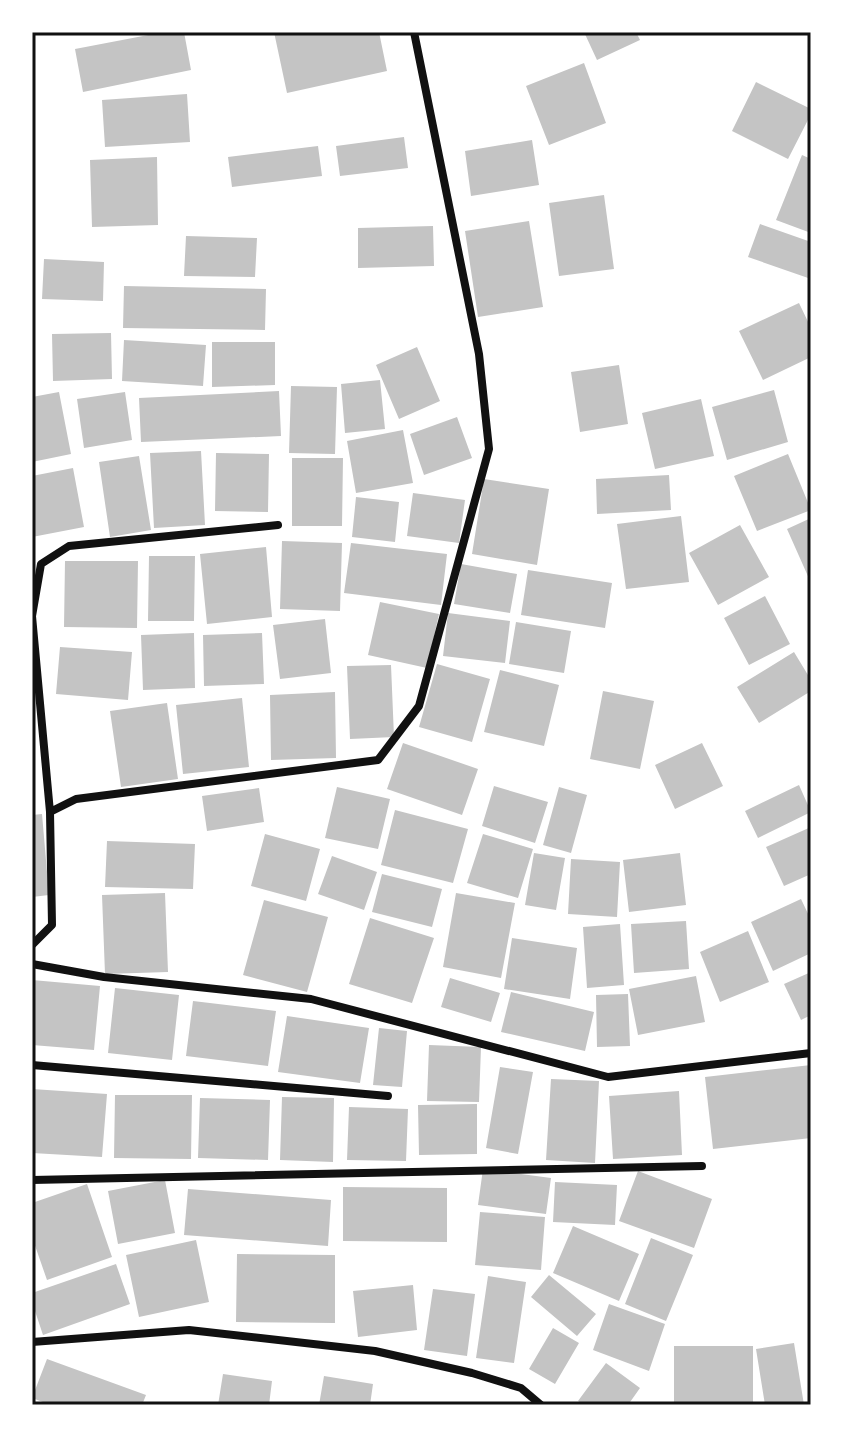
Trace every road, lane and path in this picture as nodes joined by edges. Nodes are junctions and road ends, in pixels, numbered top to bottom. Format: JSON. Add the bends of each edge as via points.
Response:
{"nodes":[{"id":1,"x":414,"y":32,"type":"edge"},
{"id":2,"x":278,"y":525,"type":"dead end"},
{"id":3,"x":36,"y":564,"type":"edge"},
{"id":4,"x":50,"y":812,"type":"junction"},
{"id":5,"x":32,"y":945,"type":"edge"},
{"id":6,"x":32,"y":964,"type":"edge"},
{"id":7,"x":811,"y":1053,"type":"edge"},
{"id":8,"x":32,"y":1065,"type":"edge"},
{"id":9,"x":388,"y":1096,"type":"dead end"},
{"id":10,"x":702,"y":1166,"type":"dead end"},
{"id":11,"x":32,"y":1180,"type":"edge"},
{"id":12,"x":32,"y":1342,"type":"edge"},
{"id":13,"x":541,"y":1405,"type":"edge"}],
"edges":[{"from":1,"to":4,"type":"street","via":[[479,354],[489,449],[419,706],[378,760],[76,799]]},
{"from":2,"to":3,"type":"street","via":[[69,546]]},
{"from":3,"to":4,"type":"street","via":[[32,616]]},
{"from":4,"to":5,"type":"street","via":[[52,925]]},
{"from":6,"to":7,"type":"street","via":[[311,999],[608,1077]]},
{"from":8,"to":9,"type":"street"},
{"from":10,"to":11,"type":"street"},
{"from":12,"to":13,"type":"street","via":[[189,1330],[375,1351],[521,1388]]}]}
